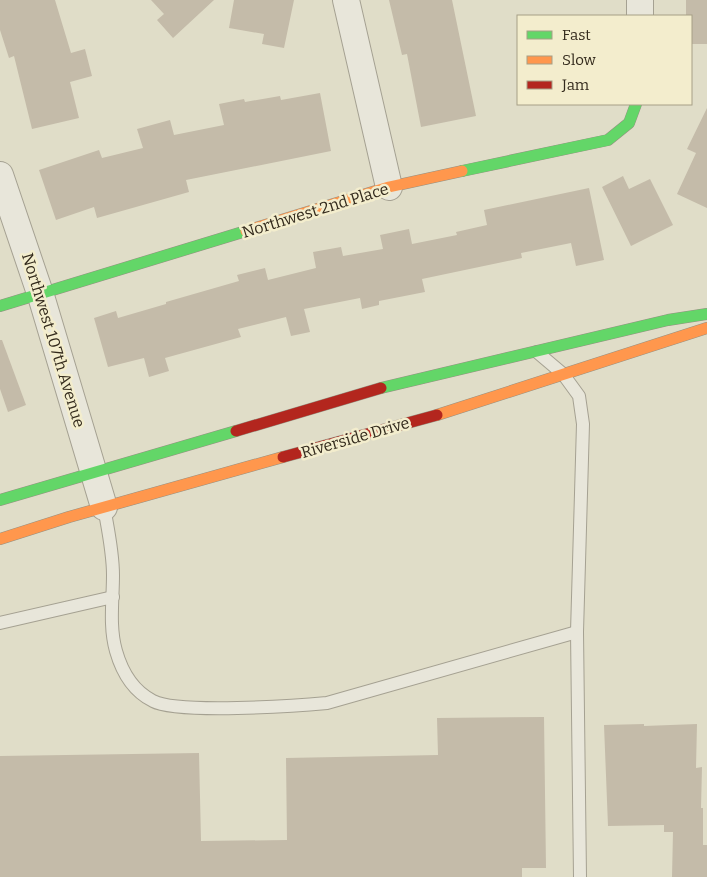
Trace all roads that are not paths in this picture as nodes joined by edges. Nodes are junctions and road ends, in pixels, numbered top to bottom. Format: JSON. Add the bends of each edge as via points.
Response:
{"nodes":[{"id":1,"x":346,"y":0,"type":"edge"},
{"id":2,"x":640,"y":0,"type":"edge"},
{"id":3,"x":640,"y":15,"type":"edge"},
{"id":4,"x":636,"y":105,"type":"edge"},
{"id":5,"x":0,"y":175,"type":"edge"},
{"id":6,"x":389,"y":187,"type":"junction"},
{"id":7,"x":41,"y":296,"type":"junction"},
{"id":8,"x":0,"y":306,"type":"edge"},
{"id":9,"x":707,"y":314,"type":"edge"},
{"id":10,"x":707,"y":328,"type":"edge"},
{"id":11,"x":536,"y":351,"type":"junction"},
{"id":12,"x":563,"y":374,"type":"junction"},
{"id":13,"x":95,"y":471,"type":"junction"},
{"id":14,"x":50,"y":486,"type":"junction"},
{"id":15,"x":0,"y":500,"type":"edge"},
{"id":16,"x":26,"y":505,"type":"dead end"},
{"id":17,"x":104,"y":507,"type":"junction"},
{"id":18,"x":0,"y":539,"type":"edge"},
{"id":19,"x":113,"y":597,"type":"junction"},
{"id":20,"x":0,"y":623,"type":"edge"},
{"id":21,"x":577,"y":632,"type":"junction"},
{"id":22,"x":580,"y":877,"type":"edge"}],
"edges":[{"from":1,"to":6,"type":"street"},
{"from":2,"to":3,"type":"street"},
{"from":4,"to":6,"type":"street","name":"Northwest 2nd Place","via":[[629,123],[608,140]]},
{"from":5,"to":7,"type":"street","name":"Northwest 107th Avenue"},
{"from":6,"to":7,"type":"street","name":"Northwest 2nd Place"},
{"from":7,"to":8,"type":"street","name":"Northwest 2nd Place"},
{"from":7,"to":13,"type":"street","name":"Northwest 107th Avenue"},
{"from":9,"to":11,"type":"street"},
{"from":10,"to":12,"type":"street","name":"Riverside Drive"},
{"from":11,"to":12,"type":"lane"},
{"from":11,"to":13,"type":"street","via":[[398,383]]},
{"from":12,"to":17,"type":"street","name":"Riverside Drive","via":[[446,412]]},
{"from":12,"to":21,"type":"lane","via":[[579,396],[583,424]]},
{"from":13,"to":14,"type":"street"},
{"from":13,"to":17,"type":"street","name":"Northwest 107th Avenue"},
{"from":14,"to":15,"type":"street"},
{"from":14,"to":16,"type":"street"},
{"from":17,"to":18,"type":"street","name":"Riverside Drive"},
{"from":17,"to":19,"type":"lane","via":[[112,552]]},
{"from":19,"to":20,"type":"lane"},
{"from":19,"to":21,"type":"lane","via":[[116,650],[126,677],[139,693],[155,703],[180,707],[290,707],[327,703]]},
{"from":21,"to":22,"type":"lane"}]}
